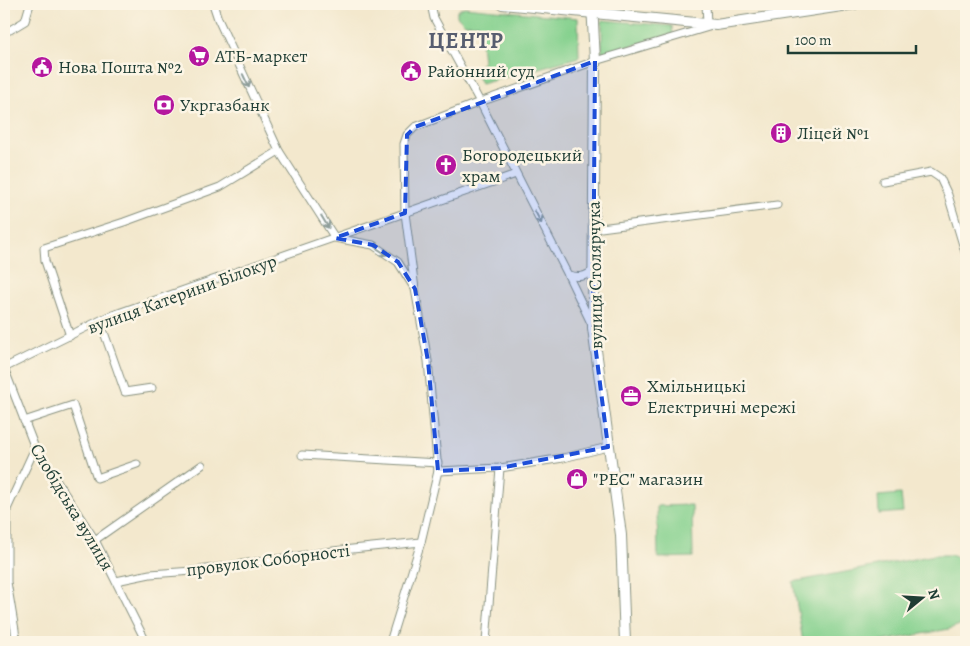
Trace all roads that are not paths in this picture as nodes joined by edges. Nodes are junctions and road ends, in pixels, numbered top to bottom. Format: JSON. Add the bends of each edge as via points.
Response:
{"nodes":[{"id":1,"x":30,"y":4,"type":"edge"},
{"id":2,"x":213,"y":4,"type":"edge"},
{"id":3,"x":431,"y":4,"type":"edge"},
{"id":4,"x":502,"y":4,"type":"edge"},
{"id":5,"x":706,"y":4,"type":"edge"},
{"id":6,"x":855,"y":4,"type":"edge"},
{"id":7,"x":523,"y":5,"type":"edge"},
{"id":8,"x":593,"y":8,"type":"edge"},
{"id":9,"x":711,"y":25,"type":"junction"},
{"id":10,"x":4,"y":28,"type":"edge"},
{"id":11,"x":595,"y":61,"type":"junction"},
{"id":12,"x":480,"y":102,"type":"junction"},
{"id":13,"x":279,"y":151,"type":"junction"},
{"id":14,"x":516,"y":174,"type":"junction"},
{"id":15,"x":883,"y":181,"type":"dead end"},
{"id":16,"x":777,"y":205,"type":"dead end"},
{"id":17,"x":405,"y":213,"type":"junction"},
{"id":18,"x":593,"y":229,"type":"junction"},
{"id":19,"x":335,"y":238,"type":"junction"},
{"id":20,"x":966,"y":254,"type":"edge"},
{"id":21,"x":594,"y":270,"type":"junction"},
{"id":22,"x":568,"y":275,"type":"junction"},
{"id":23,"x":415,"y":289,"type":"junction"},
{"id":24,"x":100,"y":321,"type":"junction"},
{"id":25,"x":593,"y":328,"type":"junction"},
{"id":26,"x":70,"y":336,"type":"junction"},
{"id":27,"x":4,"y":368,"type":"edge"},
{"id":28,"x":152,"y":388,"type":"dead end"},
{"id":29,"x":24,"y":421,"type":"junction"},
{"id":30,"x":608,"y":447,"type":"junction"},
{"id":31,"x":35,"y":448,"type":"junction"},
{"id":32,"x":302,"y":454,"type":"dead end"},
{"id":33,"x":438,"y":463,"type":"junction"},
{"id":34,"x":137,"y":464,"type":"dead end"},
{"id":35,"x":202,"y":465,"type":"dead end"},
{"id":36,"x":500,"y":468,"type":"junction"},
{"id":37,"x":438,"y":472,"type":"junction"},
{"id":38,"x":95,"y":540,"type":"junction"},
{"id":39,"x":421,"y":542,"type":"junction"},
{"id":40,"x":116,"y":582,"type":"junction"},
{"id":41,"x":16,"y":642,"type":"edge"},
{"id":42,"x":146,"y":642,"type":"edge"},
{"id":43,"x":390,"y":642,"type":"edge"},
{"id":44,"x":486,"y":642,"type":"edge"},
{"id":45,"x":625,"y":642,"type":"edge"}],
"edges":[{"from":1,"to":10,"type":"street","via":[[25,21],[10,30]]},
{"from":2,"to":13,"type":"street","one_way":true},
{"from":3,"to":12,"type":"street","via":[[434,18]]},
{"from":4,"to":7,"type":"main road"},
{"from":5,"to":9,"type":"street"},
{"from":6,"to":9,"type":"main road"},
{"from":7,"to":8,"type":"main road"},
{"from":8,"to":9,"type":"main road"},
{"from":8,"to":11,"type":"main road","name":"вулиця Столярчука"},
{"from":9,"to":11,"type":"street"},
{"from":11,"to":12,"type":"street"},
{"from":11,"to":18,"type":"main road","name":"вулиця Столярчука"},
{"from":12,"to":14,"type":"street"},
{"from":12,"to":17,"type":"street","via":[[416,127],[408,135],[404,144]]},
{"from":13,"to":19,"type":"street","one_way":true},
{"from":13,"to":26,"type":"street","via":[[220,187],[44,248],[45,261]]},
{"from":14,"to":17,"type":"street","name":"вулиця Катерини Білокур"},
{"from":14,"to":22,"type":"street","one_way":true},
{"from":15,"to":20,"type":"street","via":[[931,172],[940,178]]},
{"from":16,"to":18,"type":"street"},
{"from":17,"to":19,"type":"street","name":"вулиця Катерини Білокур"},
{"from":17,"to":23,"type":"street"},
{"from":18,"to":21,"type":"main road","name":"вулиця Столярчука"},
{"from":19,"to":23,"type":"street","one_way":true,"via":[[373,245],[398,262]]},
{"from":19,"to":24,"type":"street","name":"вулиця Катерини Білокур"},
{"from":21,"to":22,"type":"street","via":[[578,278]]},
{"from":21,"to":25,"type":"main road","name":"вулиця Столярчука"},
{"from":22,"to":25,"type":"street"},
{"from":23,"to":33,"type":"street","via":[[428,361]]},
{"from":24,"to":26,"type":"street","name":"вулиця Катерини Білокур"},
{"from":24,"to":28,"type":"street","via":[[125,392]]},
{"from":25,"to":30,"type":"main road","name":"вулиця Столярчука"},
{"from":26,"to":27,"type":"street","name":"вулиця Катерини Білокур"},
{"from":27,"to":29,"type":"street","name":"Слобідська вулиця"},
{"from":29,"to":31,"type":"street","name":"Слобідська вулиця"},
{"from":29,"to":34,"type":"street","via":[[73,405],[97,478]]},
{"from":30,"to":36,"type":"street"},
{"from":30,"to":45,"type":"main road","name":"вулиця Столярчука","via":[[621,535]]},
{"from":31,"to":38,"type":"street","name":"Слобідська вулиця"},
{"from":31,"to":41,"type":"street","via":[[7,509],[7,582]]},
{"from":32,"to":33,"type":"street"},
{"from":33,"to":37,"type":"street"},
{"from":35,"to":38,"type":"street"},
{"from":36,"to":37,"type":"street"},
{"from":36,"to":44,"type":"street"},
{"from":37,"to":39,"type":"street"},
{"from":38,"to":40,"type":"street","name":"Слобідська вулиця"},
{"from":39,"to":40,"type":"street","name":"провулок Соборності","via":[[150,574]]},
{"from":39,"to":43,"type":"street"},
{"from":40,"to":42,"type":"street","name":"Слобідська вулиця"}]}
